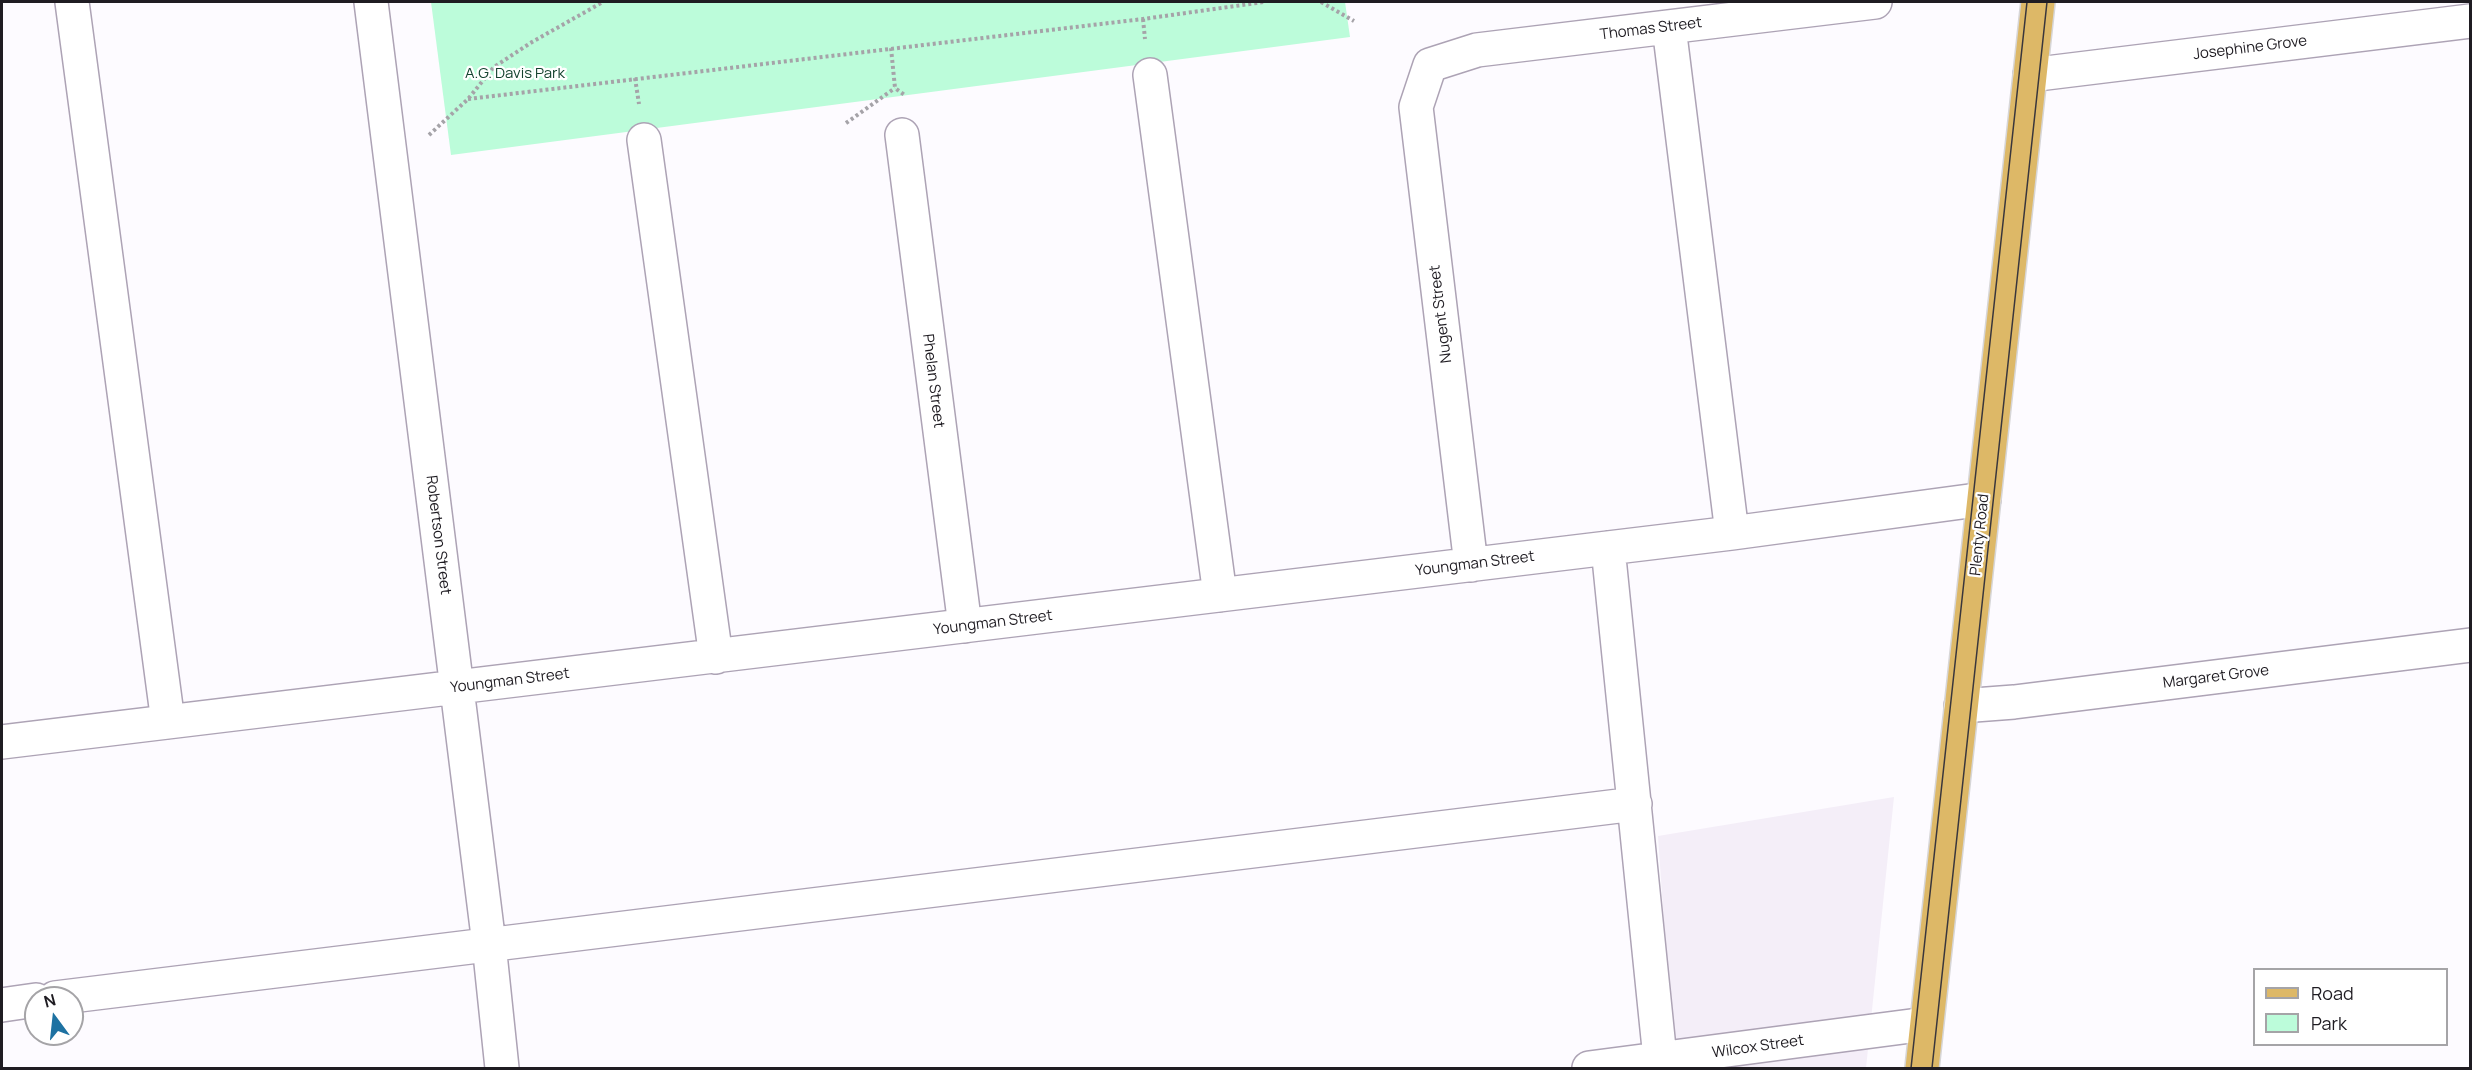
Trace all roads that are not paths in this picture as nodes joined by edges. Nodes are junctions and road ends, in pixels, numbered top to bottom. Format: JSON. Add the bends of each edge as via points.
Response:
{"nodes":[{"id":1,"x":72,"y":2,"type":"edge"},
{"id":2,"x":371,"y":2,"type":"edge"},
{"id":3,"x":1875,"y":2,"type":"edge"},
{"id":4,"x":2038,"y":2,"type":"edge"},
{"id":5,"x":1782,"y":7,"type":"edge"},
{"id":6,"x":2470,"y":21,"type":"edge"},
{"id":7,"x":1669,"y":27,"type":"junction"},
{"id":8,"x":1430,"y":65,"type":"joint"},
{"id":9,"x":1150,"y":75,"type":"dead end"},
{"id":10,"x":2030,"y":75,"type":"junction"},
{"id":11,"x":902,"y":135,"type":"dead end"},
{"id":12,"x":644,"y":140,"type":"dead end"},
{"id":13,"x":1984,"y":499,"type":"junction"},
{"id":14,"x":1732,"y":533,"type":"junction"},
{"id":15,"x":1608,"y":548,"type":"junction"},
{"id":16,"x":1471,"y":565,"type":"junction"},
{"id":17,"x":1220,"y":595,"type":"junction"},
{"id":18,"x":965,"y":626,"type":"junction"},
{"id":19,"x":2470,"y":645,"type":"edge"},
{"id":20,"x":716,"y":657,"type":"junction"},
{"id":21,"x":458,"y":687,"type":"junction"},
{"id":22,"x":1961,"y":705,"type":"junction"},
{"id":23,"x":168,"y":722,"type":"junction"},
{"id":24,"x":2,"y":742,"type":"edge"},
{"id":25,"x":1635,"y":804,"type":"junction"},
{"id":26,"x":489,"y":944,"type":"junction"},
{"id":27,"x":84,"y":994,"type":"edge"},
{"id":28,"x":24,"y":1002,"type":"edge"},
{"id":29,"x":2,"y":1005,"type":"edge"},
{"id":30,"x":1926,"y":1024,"type":"junction"},
{"id":31,"x":1661,"y":1064,"type":"edge"},
{"id":32,"x":502,"y":1068,"type":"edge"},
{"id":33,"x":1589,"y":1068,"type":"edge"},
{"id":34,"x":1922,"y":1068,"type":"edge"}],
"edges":[{"from":1,"to":23,"type":"street"},
{"from":2,"to":21,"type":"street","name":"Robertson Street"},
{"from":3,"to":5,"type":"street","name":"Thomas Street"},
{"from":4,"to":10,"type":"main road","name":"Plenty Road"},
{"from":5,"to":7,"type":"street","name":"Thomas Street"},
{"from":6,"to":10,"type":"street","name":"Josephine Grove"},
{"from":7,"to":8,"type":"street","name":"Thomas Street","via":[[1477,50]]},
{"from":7,"to":14,"type":"street"},
{"from":8,"to":16,"type":"street","name":"Nugent Street","via":[[1416,106]]},
{"from":9,"to":17,"type":"street"},
{"from":10,"to":13,"type":"main road","name":"Plenty Road"},
{"from":11,"to":18,"type":"street","name":"Phelan Street"},
{"from":12,"to":20,"type":"street"},
{"from":13,"to":14,"type":"street","name":"Youngman Street"},
{"from":13,"to":22,"type":"main road","name":"Plenty Road"},
{"from":14,"to":15,"type":"street","name":"Youngman Street"},
{"from":15,"to":16,"type":"street","name":"Youngman Street"},
{"from":15,"to":25,"type":"street"},
{"from":16,"to":17,"type":"street","name":"Youngman Street"},
{"from":17,"to":18,"type":"street","name":"Youngman Street"},
{"from":18,"to":20,"type":"street","name":"Youngman Street"},
{"from":19,"to":22,"type":"street","name":"Margaret Grove","via":[[2014,702]]},
{"from":20,"to":21,"type":"street","name":"Youngman Street"},
{"from":21,"to":23,"type":"street","name":"Youngman Street"},
{"from":21,"to":26,"type":"street","name":"Robertson Street"},
{"from":22,"to":30,"type":"main road","name":"Plenty Road"},
{"from":23,"to":24,"type":"street","name":"Youngman Street"},
{"from":25,"to":26,"type":"street"},
{"from":25,"to":31,"type":"street"},
{"from":26,"to":27,"type":"street"},
{"from":26,"to":32,"type":"street","name":"Robertson Street"},
{"from":28,"to":29,"type":"street"},
{"from":30,"to":31,"type":"street","name":"Wilcox Street"},
{"from":30,"to":34,"type":"main road","name":"Plenty Road"},
{"from":31,"to":33,"type":"street","name":"Wilcox Street"}]}
